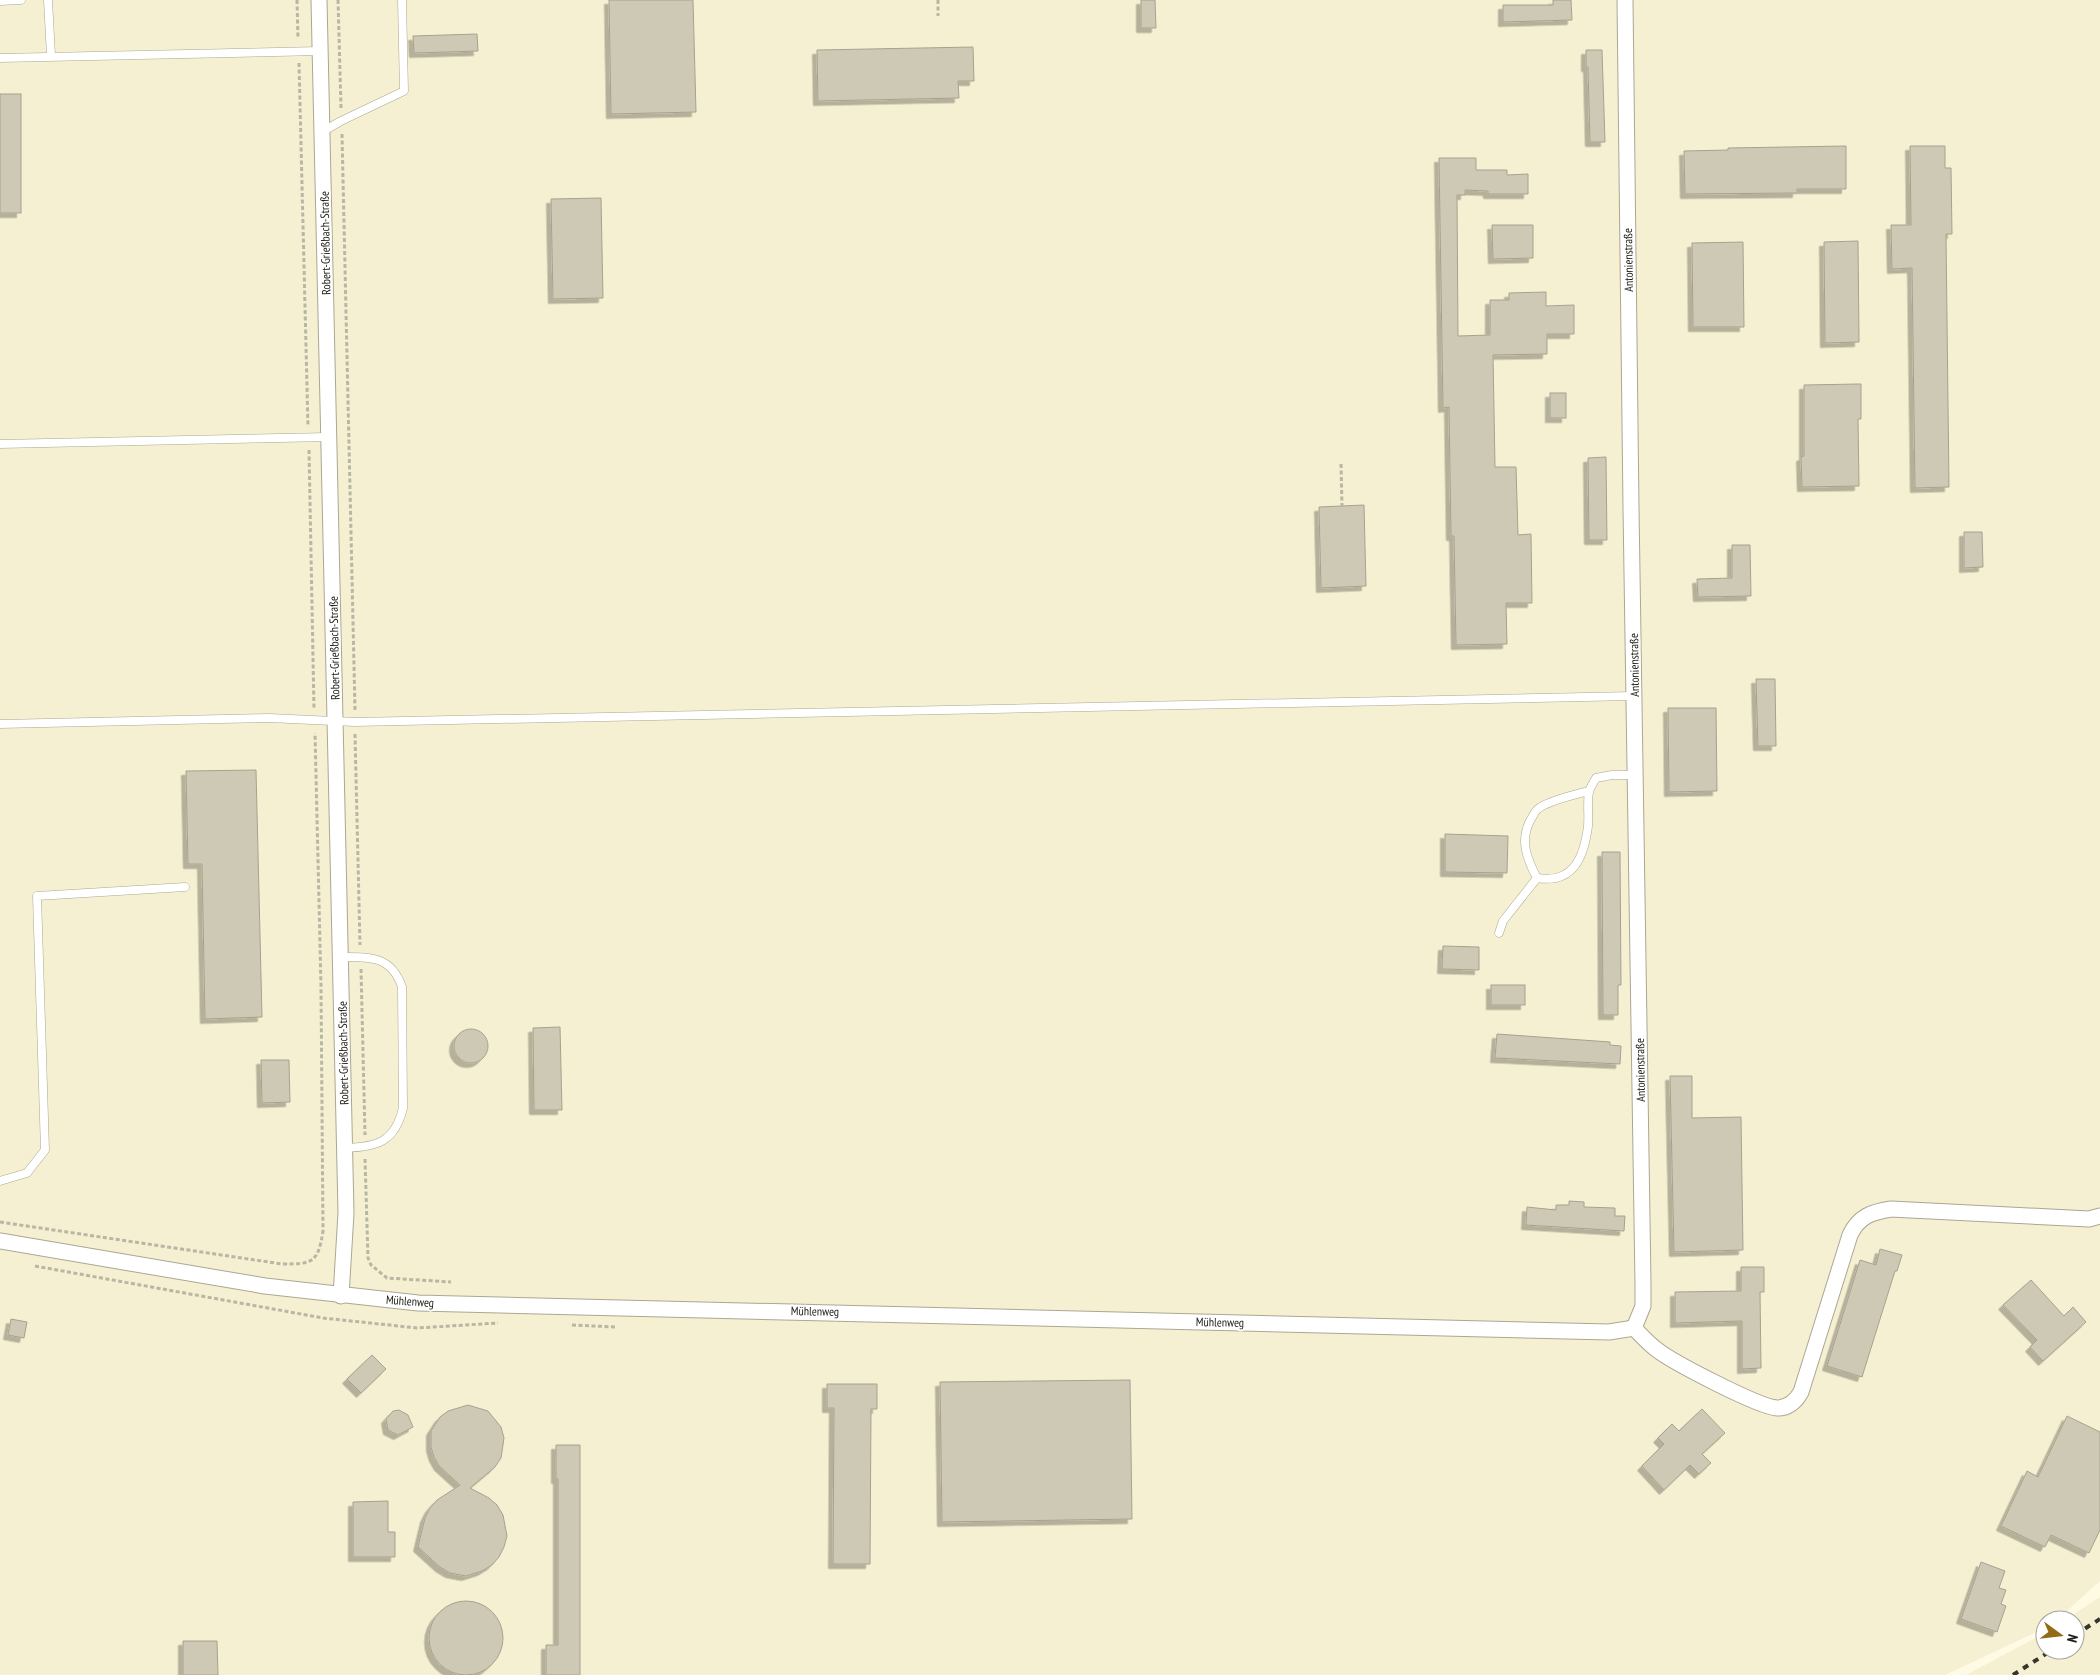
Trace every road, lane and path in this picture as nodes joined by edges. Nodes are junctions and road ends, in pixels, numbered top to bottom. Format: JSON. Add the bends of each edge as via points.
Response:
{"nodes":[{"id":1,"x":21,"y":0,"type":"edge"},
{"id":2,"x":48,"y":0,"type":"edge"},
{"id":3,"x":297,"y":0,"type":"edge"},
{"id":4,"x":319,"y":0,"type":"edge"},
{"id":5,"x":338,"y":0,"type":"edge"},
{"id":6,"x":402,"y":0,"type":"edge"},
{"id":7,"x":938,"y":0,"type":"edge"},
{"id":8,"x":1625,"y":0,"type":"edge"},
{"id":9,"x":0,"y":1,"type":"edge"},
{"id":10,"x":938,"y":16,"type":"dead end"},
{"id":11,"x":320,"y":51,"type":"junction"},
{"id":12,"x":298,"y":52,"type":"junction"},
{"id":13,"x":51,"y":56,"type":"junction"},
{"id":14,"x":0,"y":58,"type":"edge"},
{"id":15,"x":341,"y":121,"type":"junction"},
{"id":16,"x":322,"y":132,"type":"junction"},
{"id":17,"x":329,"y":437,"type":"junction"},
{"id":18,"x":308,"y":438,"type":"junction"},
{"id":19,"x":0,"y":444,"type":"edge"},
{"id":20,"x":1341,"y":464,"type":"dead end"},
{"id":21,"x":1342,"y":506,"type":"dead end"},
{"id":22,"x":1634,"y":696,"type":"junction"},
{"id":23,"x":315,"y":720,"type":"junction"},
{"id":24,"x":335,"y":722,"type":"junction"},
{"id":25,"x":355,"y":722,"type":"junction"},
{"id":26,"x":0,"y":724,"type":"edge"},
{"id":27,"x":1635,"y":776,"type":"junction"},
{"id":28,"x":1590,"y":791,"type":"junction"},
{"id":29,"x":1537,"y":878,"type":"junction"},
{"id":30,"x":185,"y":887,"type":"dead end"},
{"id":31,"x":1499,"y":933,"type":"dead end"},
{"id":32,"x":340,"y":957,"type":"junction"},
{"id":33,"x":361,"y":957,"type":"junction"},
{"id":34,"x":345,"y":1148,"type":"junction"},
{"id":35,"x":365,"y":1148,"type":"junction"},
{"id":36,"x":0,"y":1181,"type":"edge"},
{"id":37,"x":2100,"y":1216,"type":"edge"},
{"id":38,"x":0,"y":1222,"type":"edge"},
{"id":39,"x":0,"y":1241,"type":"edge"},
{"id":40,"x":451,"y":1282,"type":"dead end"},
{"id":41,"x":341,"y":1296,"type":"junction"},
{"id":42,"x":1634,"y":1328,"type":"junction"}],
"edges":[{"from":1,"to":9,"type":"lane"},
{"from":2,"to":13,"type":"lane"},
{"from":3,"to":12,"type":"path"},
{"from":4,"to":11,"type":"street","name":"Robert-Grießbach-Straße"},
{"from":5,"to":15,"type":"path"},
{"from":6,"to":15,"type":"lane","via":[[404,91]]},
{"from":7,"to":10,"type":"path"},
{"from":8,"to":22,"type":"street","name":"Antonienstraße"},
{"from":11,"to":12,"type":"lane"},
{"from":11,"to":16,"type":"street","name":"Robert-Grießbach-Straße"},
{"from":12,"to":13,"type":"lane"},
{"from":12,"to":18,"type":"path"},
{"from":13,"to":14,"type":"lane"},
{"from":15,"to":16,"type":"lane"},
{"from":15,"to":25,"type":"path"},
{"from":16,"to":17,"type":"street","name":"Robert-Grießbach-Straße"},
{"from":17,"to":18,"type":"lane"},
{"from":17,"to":24,"type":"street","name":"Robert-Grießbach-Straße"},
{"from":18,"to":19,"type":"lane"},
{"from":18,"to":23,"type":"path"},
{"from":20,"to":21,"type":"path"},
{"from":22,"to":25,"type":"lane"},
{"from":22,"to":27,"type":"street","name":"Antonienstraße"},
{"from":23,"to":24,"type":"lane"},
{"from":23,"to":26,"type":"lane","via":[[161,719]]},
{"from":23,"to":38,"type":"path","via":[[321,996],[323,1231],[320,1251],[314,1259],[303,1264],[282,1264]]},
{"from":24,"to":25,"type":"lane"},
{"from":24,"to":32,"type":"street","name":"Robert-Grießbach-Straße"},
{"from":25,"to":33,"type":"path"},
{"from":27,"to":28,"type":"lane","via":[[1596,778]]},
{"from":27,"to":42,"type":"street","name":"Antonienstraße","via":[[1643,1306]]},
{"from":28,"to":29,"type":"lane","via":[[1588,827],[1577,863],[1571,872],[1551,880]]},
{"from":28,"to":29,"type":"lane","via":[[1537,809],[1528,826],[1524,844]]},
{"from":29,"to":31,"type":"lane","via":[[1503,921]]},
{"from":30,"to":36,"type":"lane","via":[[37,896],[45,1150],[28,1173]]},
{"from":32,"to":33,"type":"lane"},
{"from":32,"to":34,"type":"street","name":"Robert-Grießbach-Straße"},
{"from":33,"to":35,"type":"path"},
{"from":33,"to":35,"type":"lane","via":[[389,964],[402,987],[403,1108],[400,1120],[387,1140]]},
{"from":34,"to":35,"type":"lane"},
{"from":34,"to":41,"type":"street","name":"Robert-Grießbach-Straße","via":[[346,1213]]},
{"from":35,"to":40,"type":"path","via":[[368,1258],[371,1265],[387,1278]]},
{"from":37,"to":42,"type":"street","via":[[2089,1219],[1891,1209],[1865,1216],[1855,1224],[1850,1235],[1801,1392],[1788,1406],[1777,1408],[1741,1395],[1656,1350]]},
{"from":39,"to":41,"type":"street","name":"Mühlenweg"},
{"from":41,"to":42,"type":"street","name":"Mühlenweg","via":[[451,1304],[1609,1332]]}]}
